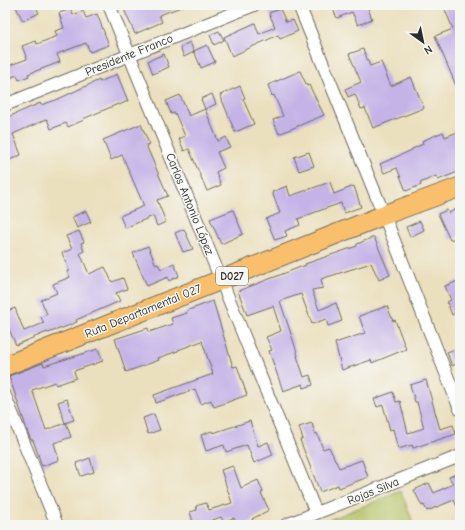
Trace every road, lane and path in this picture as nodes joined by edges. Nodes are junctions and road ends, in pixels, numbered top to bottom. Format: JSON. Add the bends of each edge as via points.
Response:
{"nodes":[{"id":1,"x":109,"y":5,"type":"edge"},
{"id":2,"x":254,"y":5,"type":"edge"},
{"id":3,"x":299,"y":5,"type":"edge"},
{"id":4,"x":130,"y":55,"type":"junction"},
{"id":5,"x":5,"y":105,"type":"edge"},
{"id":6,"x":460,"y":187,"type":"edge"},
{"id":7,"x":384,"y":215,"type":"junction"},
{"id":8,"x":221,"y":280,"type":"junction"},
{"id":9,"x":5,"y":366,"type":"edge"},
{"id":10,"x":5,"y":396,"type":"edge"},
{"id":11,"x":460,"y":409,"type":"edge"},
{"id":12,"x":460,"y":456,"type":"edge"},
{"id":13,"x":316,"y":514,"type":"junction"},
{"id":14,"x":57,"y":525,"type":"edge"},
{"id":15,"x":286,"y":525,"type":"edge"}],
"edges":[{"from":1,"to":4,"type":"street","name":"Carlos Antonio López"},
{"from":2,"to":4,"type":"street","name":"Presidente Franco"},
{"from":3,"to":7,"type":"street"},
{"from":4,"to":5,"type":"street","name":"Presidente Franco"},
{"from":4,"to":8,"type":"street","name":"Carlos Antonio López"},
{"from":6,"to":7,"type":"main road","name":"Ruta Departamental 027","number":"D027"},
{"from":7,"to":8,"type":"main road","name":"Ruta Departamental 027","number":"D027"},
{"from":7,"to":11,"type":"street"},
{"from":8,"to":9,"type":"main road","name":"Ruta Departamental 027","number":"D027"},
{"from":8,"to":13,"type":"street","name":"Carlos Antonio López"},
{"from":10,"to":14,"type":"street"},
{"from":12,"to":13,"type":"street","name":"Rojas Silva"},
{"from":13,"to":15,"type":"street","name":"Rojas Silva"}]}
